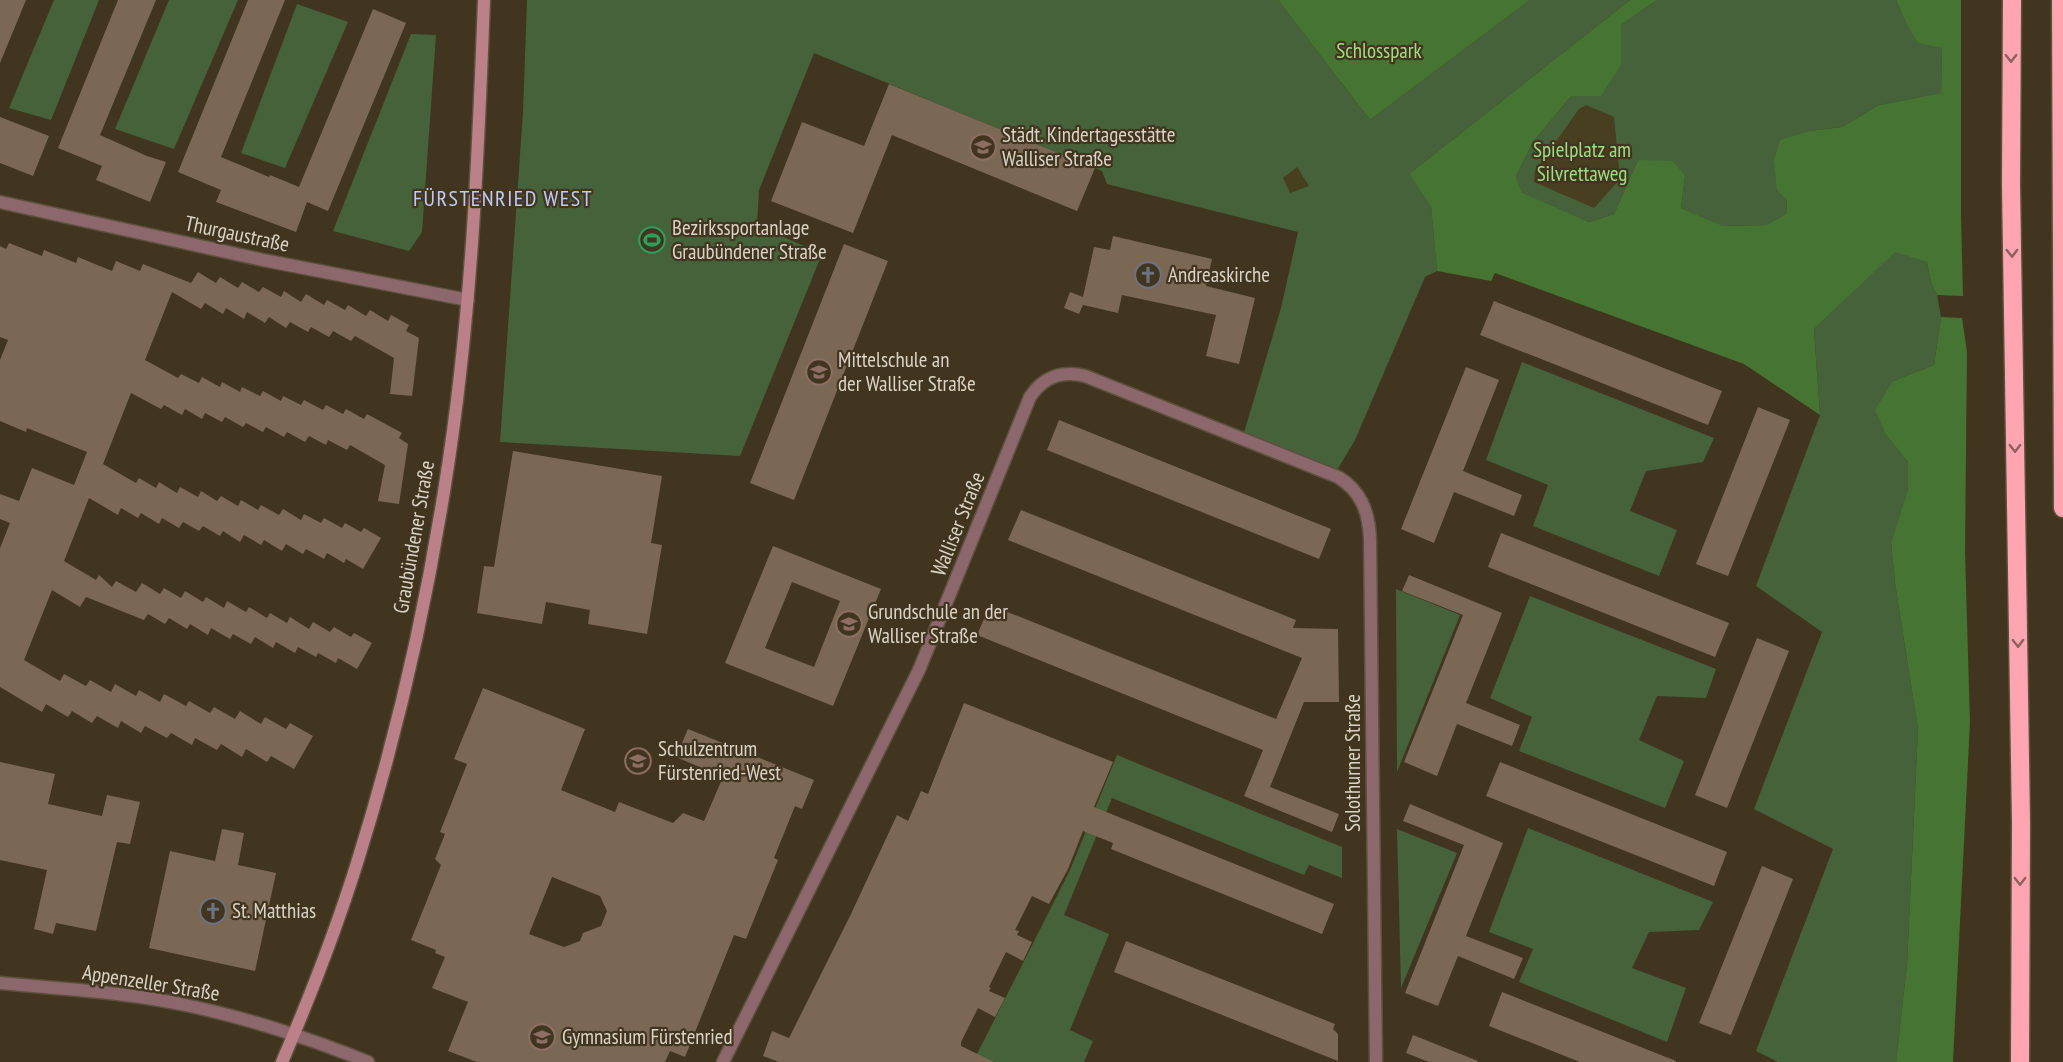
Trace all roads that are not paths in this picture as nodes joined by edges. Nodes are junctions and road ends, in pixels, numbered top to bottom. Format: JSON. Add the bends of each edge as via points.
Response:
{"nodes":[{"id":1,"x":484,"y":0,"type":"edge"},
{"id":2,"x":2012,"y":0,"type":"edge"},
{"id":3,"x":2061,"y":0,"type":"edge"},
{"id":4,"x":0,"y":202,"type":"edge"},
{"id":5,"x":468,"y":300,"type":"junction"},
{"id":6,"x":1338,"y":477,"type":"joint"},
{"id":7,"x":2063,"y":508,"type":"edge"},
{"id":8,"x":0,"y":983,"type":"edge"},
{"id":9,"x":2020,"y":1026,"type":"junction"},
{"id":10,"x":293,"y":1036,"type":"junction"},
{"id":11,"x":282,"y":1062,"type":"edge"},
{"id":12,"x":368,"y":1062,"type":"edge"},
{"id":13,"x":723,"y":1062,"type":"edge"},
{"id":14,"x":1376,"y":1062,"type":"edge"},
{"id":15,"x":2007,"y":1062,"type":"edge"},
{"id":16,"x":2020,"y":1062,"type":"edge"}],
"edges":[{"from":1,"to":5,"type":"street","name":"Graubündener Straße"},
{"from":2,"to":9,"type":"highway","one_way":true},
{"from":3,"to":7,"type":"highway"},
{"from":4,"to":5,"type":"street","name":"Thurgaustraße"},
{"from":5,"to":10,"type":"street","name":"Graubündener Straße","via":[[445,486],[398,716],[357,863]]},
{"from":6,"to":13,"type":"street","name":"Walliser Straße","via":[[1085,376],[1070,373],[1041,384],[1030,397],[919,670]]},
{"from":6,"to":14,"type":"street","name":"Solothurner Straße","via":[[1358,494],[1370,528]]},
{"from":8,"to":10,"type":"street","name":"Appenzeller Straße","via":[[185,1005]]},
{"from":9,"to":15,"type":"highway"},
{"from":9,"to":16,"type":"highway"},
{"from":10,"to":11,"type":"street","name":"Graubündener Straße"},
{"from":10,"to":12,"type":"street","name":"Appenzeller Straße"}]}
